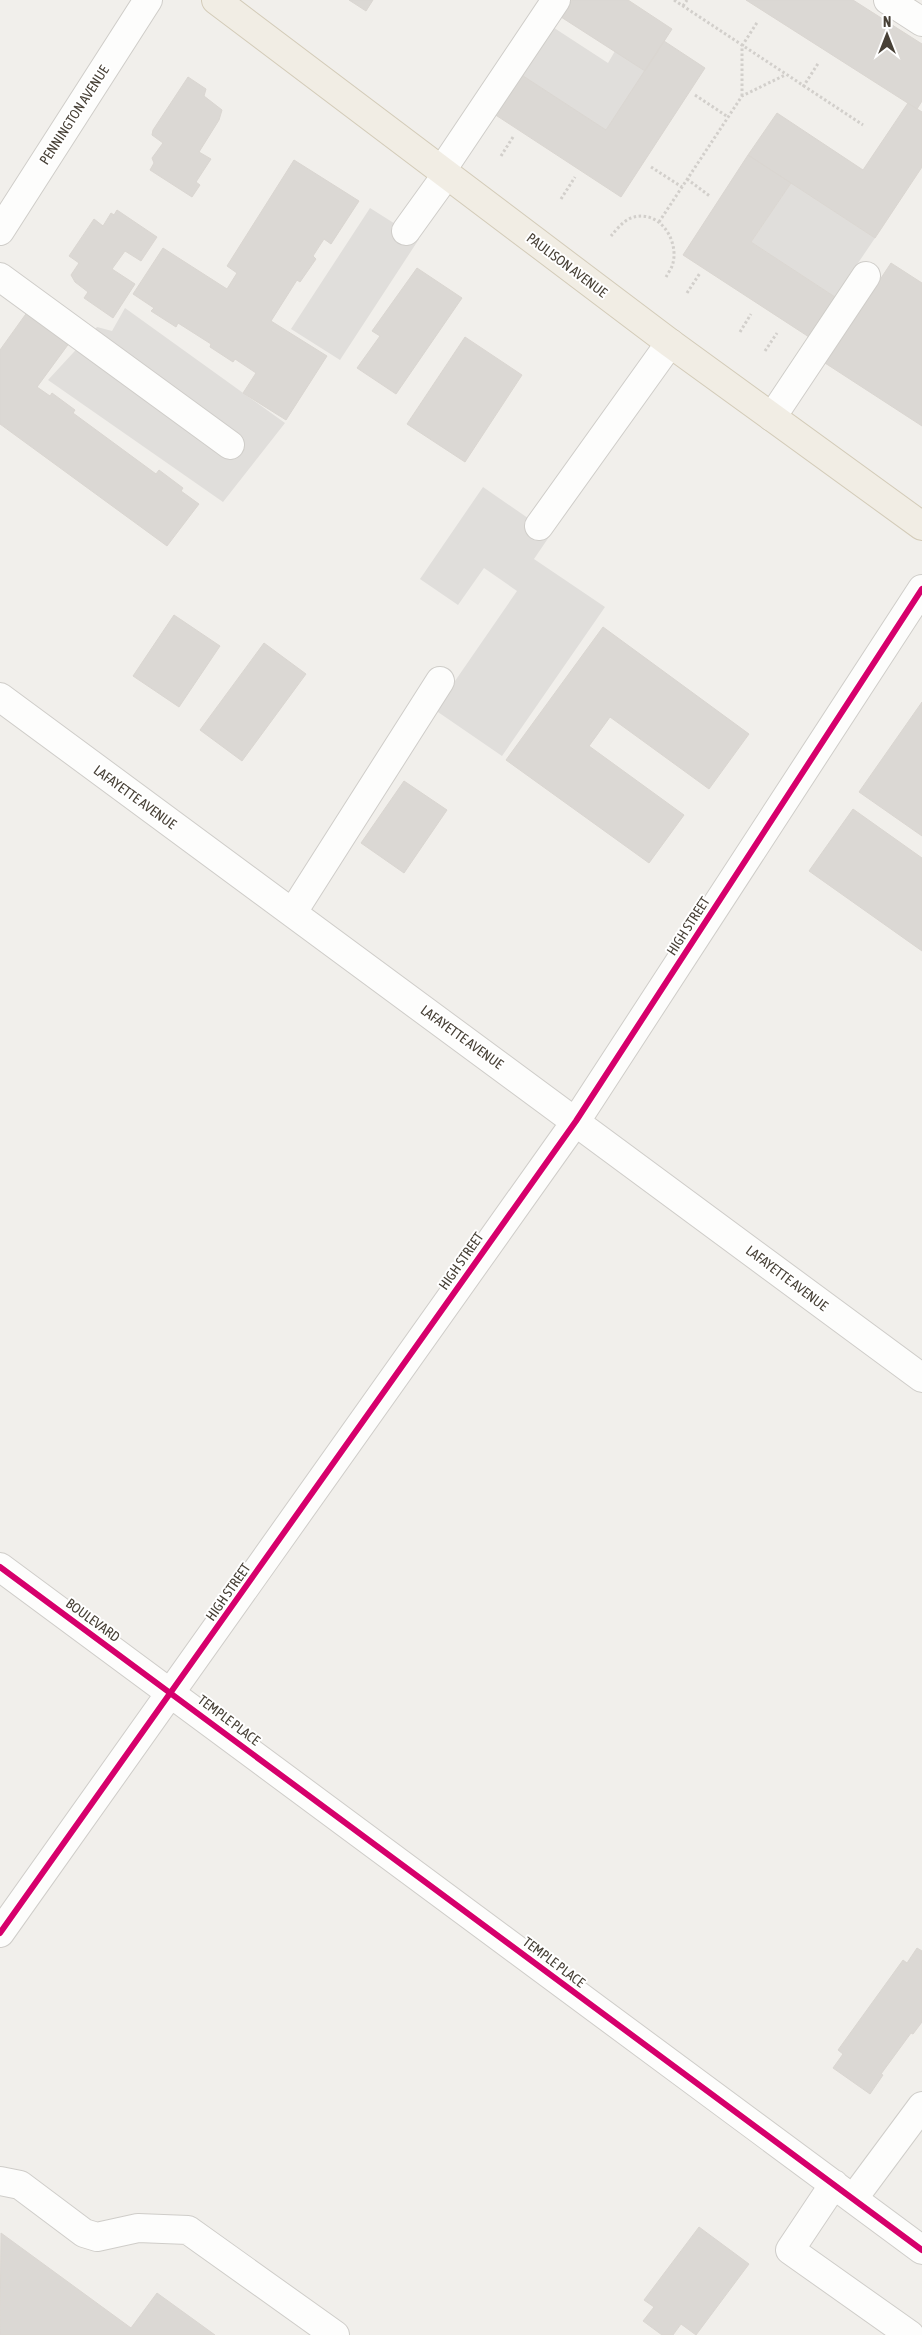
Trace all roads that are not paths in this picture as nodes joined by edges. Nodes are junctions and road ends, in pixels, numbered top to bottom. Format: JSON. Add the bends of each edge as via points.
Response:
{"nodes":[{"id":1,"x":148,"y":0,"type":"edge"},
{"id":2,"x":216,"y":0,"type":"edge"},
{"id":3,"x":556,"y":0,"type":"edge"},
{"id":4,"x":888,"y":0,"type":"edge"},
{"id":5,"x":922,"y":22,"type":"edge"},
{"id":6,"x":444,"y":172,"type":"junction"},
{"id":7,"x":0,"y":231,"type":"edge"},
{"id":8,"x":406,"y":231,"type":"dead end"},
{"id":9,"x":866,"y":276,"type":"dead end"},
{"id":10,"x":0,"y":277,"type":"edge"},
{"id":11,"x":670,"y":343,"type":"junction"},
{"id":12,"x":772,"y":417,"type":"junction"},
{"id":13,"x":230,"y":445,"type":"dead end"},
{"id":14,"x":539,"y":526,"type":"dead end"},
{"id":15,"x":922,"y":526,"type":"edge"},
{"id":16,"x":922,"y":589,"type":"edge"},
{"id":17,"x":440,"y":681,"type":"dead end"},
{"id":18,"x":0,"y":697,"type":"edge"},
{"id":19,"x":293,"y":912,"type":"junction"},
{"id":20,"x":576,"y":1120,"type":"junction"},
{"id":21,"x":922,"y":1378,"type":"edge"},
{"id":22,"x":0,"y":1567,"type":"edge"},
{"id":23,"x":172,"y":1694,"type":"junction"},
{"id":24,"x":0,"y":1933,"type":"edge"},
{"id":25,"x":922,"y":2106,"type":"edge"},
{"id":26,"x":0,"y":2180,"type":"edge"},
{"id":27,"x":843,"y":2192,"type":"junction"},
{"id":28,"x":922,"y":2250,"type":"edge"},
{"id":29,"x":335,"y":2335,"type":"edge"},
{"id":30,"x":910,"y":2335,"type":"edge"}],
"edges":[{"from":1,"to":7,"type":"street","name":"PENNINGTON AVENUE"},
{"from":2,"to":6,"type":"main road","name":"PAULISON AVENUE"},
{"from":3,"to":6,"type":"street"},
{"from":4,"to":5,"type":"street"},
{"from":6,"to":8,"type":"street"},
{"from":6,"to":11,"type":"main road","name":"PAULISON AVENUE"},
{"from":9,"to":12,"type":"street"},
{"from":10,"to":13,"type":"street"},
{"from":11,"to":12,"type":"main road","name":"PAULISON AVENUE"},
{"from":11,"to":14,"type":"street"},
{"from":12,"to":15,"type":"main road","name":"PAULISON AVENUE"},
{"from":16,"to":20,"type":"street","name":"HIGH STREET"},
{"from":17,"to":19,"type":"street"},
{"from":18,"to":19,"type":"street","name":"LAFAYETTE AVENUE"},
{"from":19,"to":20,"type":"street","name":"LAFAYETTE AVENUE"},
{"from":20,"to":21,"type":"street","name":"LAFAYETTE AVENUE"},
{"from":20,"to":23,"type":"street","name":"HIGH STREET"},
{"from":22,"to":23,"type":"street","name":"BOULEVARD"},
{"from":23,"to":24,"type":"street","name":"HIGH STREET"},
{"from":23,"to":27,"type":"street","name":"TEMPLE PLACE"},
{"from":25,"to":27,"type":"street"},
{"from":26,"to":29,"type":"street","via":[[20,2185],[84,2233],[97,2237],[138,2228],[188,2230]]},
{"from":27,"to":28,"type":"street","name":"TEMPLE PLACE"},
{"from":27,"to":30,"type":"street","via":[[790,2250]]}]}
